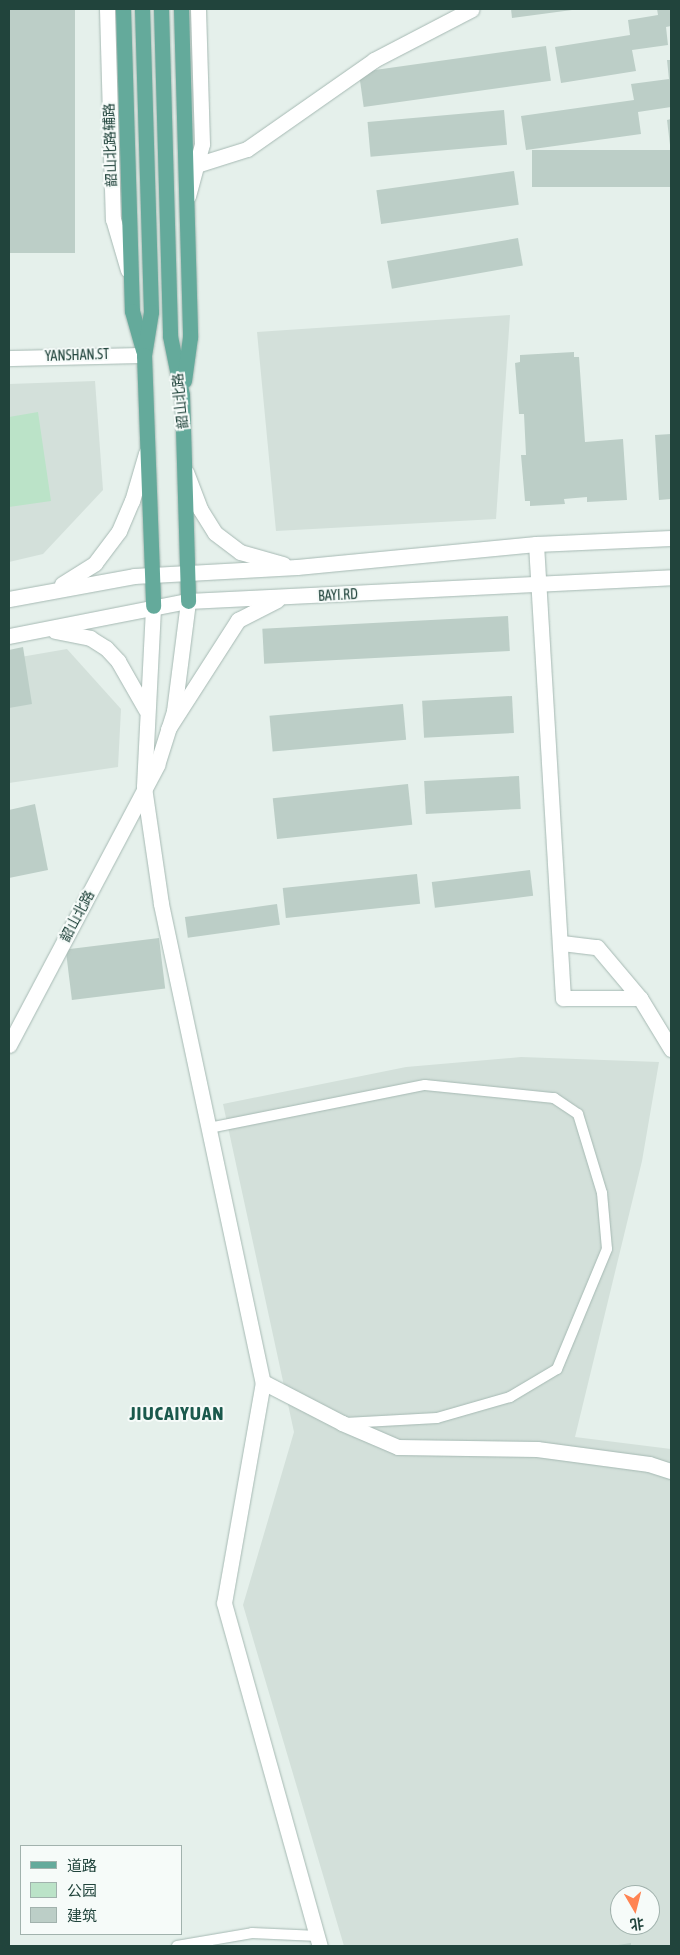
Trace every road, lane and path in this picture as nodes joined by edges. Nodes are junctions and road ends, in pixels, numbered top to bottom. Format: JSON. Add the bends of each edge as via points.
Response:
{"nodes":[{"id":1,"x":106,"y":9,"type":"edge"},
{"id":2,"x":123,"y":9,"type":"edge"},
{"id":3,"x":142,"y":9,"type":"edge"},
{"id":4,"x":161,"y":9,"type":"edge"},
{"id":5,"x":181,"y":9,"type":"edge"},
{"id":6,"x":198,"y":9,"type":"edge"},
{"id":7,"x":472,"y":9,"type":"edge"},
{"id":8,"x":196,"y":165,"type":"junction"},
{"id":9,"x":186,"y":199,"type":"junction"},
{"id":10,"x":131,"y":278,"type":"junction"},
{"id":11,"x":144,"y":355,"type":"junction"},
{"id":12,"x":9,"y":358,"type":"edge"},
{"id":13,"x":182,"y":395,"type":"junction"},
{"id":14,"x":149,"y":439,"type":"junction"},
{"id":15,"x":185,"y":470,"type":"junction"},
{"id":16,"x":671,"y":538,"type":"edge"},
{"id":17,"x":536,"y":544,"type":"junction"},
{"id":18,"x":296,"y":567,"type":"junction"},
{"id":19,"x":188,"y":574,"type":"junction"},
{"id":20,"x":152,"y":576,"type":"junction"},
{"id":21,"x":671,"y":577,"type":"edge"},
{"id":22,"x":540,"y":586,"type":"junction"},
{"id":23,"x":44,"y":592,"type":"junction"},
{"id":24,"x":282,"y":597,"type":"junction"},
{"id":25,"x":9,"y":599,"type":"edge"},
{"id":26,"x":188,"y":601,"type":"junction"},
{"id":27,"x":153,"y":606,"type":"junction"},
{"id":28,"x":48,"y":629,"type":"junction"},
{"id":29,"x":9,"y":636,"type":"edge"},
{"id":30,"x":146,"y":710,"type":"junction"},
{"id":31,"x":168,"y":729,"type":"junction"},
{"id":32,"x":144,"y":787,"type":"junction"},
{"id":33,"x":562,"y":943,"type":"junction"},
{"id":34,"x":640,"y":998,"type":"junction"},
{"id":35,"x":9,"y":1045,"type":"edge"},
{"id":36,"x":671,"y":1049,"type":"edge"},
{"id":37,"x":209,"y":1128,"type":"junction"},
{"id":38,"x":263,"y":1382,"type":"junction"},
{"id":39,"x":342,"y":1423,"type":"junction"},
{"id":40,"x":671,"y":1471,"type":"edge"},
{"id":41,"x":318,"y":1943,"type":"edge"},
{"id":42,"x":177,"y":1946,"type":"edge"}],
"edges":[{"from":1,"to":10,"type":"street","name":"韶山北路辅路","via":[[113,219]]},
{"from":2,"to":10,"type":"main road"},
{"from":3,"to":11,"type":"main road","name":"韶山北路","via":[[151,312]]},
{"from":4,"to":13,"type":"main road","name":"韶山北路","via":[[170,336]]},
{"from":5,"to":9,"type":"main road"},
{"from":6,"to":8,"type":"street","via":[[202,144]]},
{"from":7,"to":8,"type":"street","via":[[374,60],[247,149]]},
{"from":8,"to":9,"type":"street"},
{"from":9,"to":13,"type":"main road","via":[[190,337]]},
{"from":10,"to":11,"type":"main road","via":[[132,311]]},
{"from":11,"to":12,"type":"street","name":"YANSHAN.ST"},
{"from":11,"to":14,"type":"main road","name":"韶山北路"},
{"from":13,"to":15,"type":"main road","name":"韶山北路"},
{"from":14,"to":20,"type":"main road","name":"韶山北路"},
{"from":14,"to":23,"type":"street","via":[[132,501],[119,532],[95,563],[64,584]]},
{"from":15,"to":18,"type":"street","via":[[200,509],[215,533],[227,544],[240,552]]},
{"from":15,"to":19,"type":"main road","name":"韶山北路"},
{"from":16,"to":17,"type":"street"},
{"from":17,"to":18,"type":"street"},
{"from":17,"to":22,"type":"street"},
{"from":18,"to":19,"type":"street"},
{"from":19,"to":20,"type":"street"},
{"from":19,"to":26,"type":"main road","name":"韶山北路"},
{"from":20,"to":23,"type":"street"},
{"from":20,"to":27,"type":"main road","name":"韶山北路"},
{"from":21,"to":22,"type":"street","name":"BAYI.RD"},
{"from":22,"to":24,"type":"street","name":"BAYI.RD"},
{"from":22,"to":33,"type":"street"},
{"from":23,"to":25,"type":"street"},
{"from":24,"to":26,"type":"street","name":"BAYI.RD"},
{"from":24,"to":31,"type":"street","via":[[238,620]]},
{"from":26,"to":27,"type":"street","name":"BAYI.RD"},
{"from":26,"to":31,"type":"street","name":"韶山北路","via":[[174,711]]},
{"from":27,"to":28,"type":"street","name":"BAYI.RD"},
{"from":27,"to":30,"type":"street","name":"韶山北路","via":[[151,677]]},
{"from":28,"to":29,"type":"street","name":"BAYI.RD"},
{"from":28,"to":30,"type":"street","via":[[90,638],[106,648],[118,661]]},
{"from":30,"to":32,"type":"street","name":"韶山北路"},
{"from":31,"to":32,"type":"street","name":"韶山北路","via":[[157,765]]},
{"from":32,"to":35,"type":"street","name":"韶山北路"},
{"from":32,"to":37,"type":"street","via":[[161,904]]},
{"from":33,"to":34,"type":"street","via":[[597,947]]},
{"from":33,"to":34,"type":"street","via":[[563,998]]},
{"from":34,"to":36,"type":"street"},
{"from":37,"to":38,"type":"street"},
{"from":37,"to":39,"type":"lane","via":[[425,1085],[554,1098],[578,1114],[602,1193],[607,1249],[557,1369],[510,1397],[437,1418]]},
{"from":38,"to":39,"type":"street"},
{"from":38,"to":41,"type":"street","via":[[224,1603]]},
{"from":39,"to":40,"type":"street","via":[[398,1447],[537,1449],[650,1464]]},
{"from":41,"to":42,"type":"lane","via":[[252,1933]]}]}
